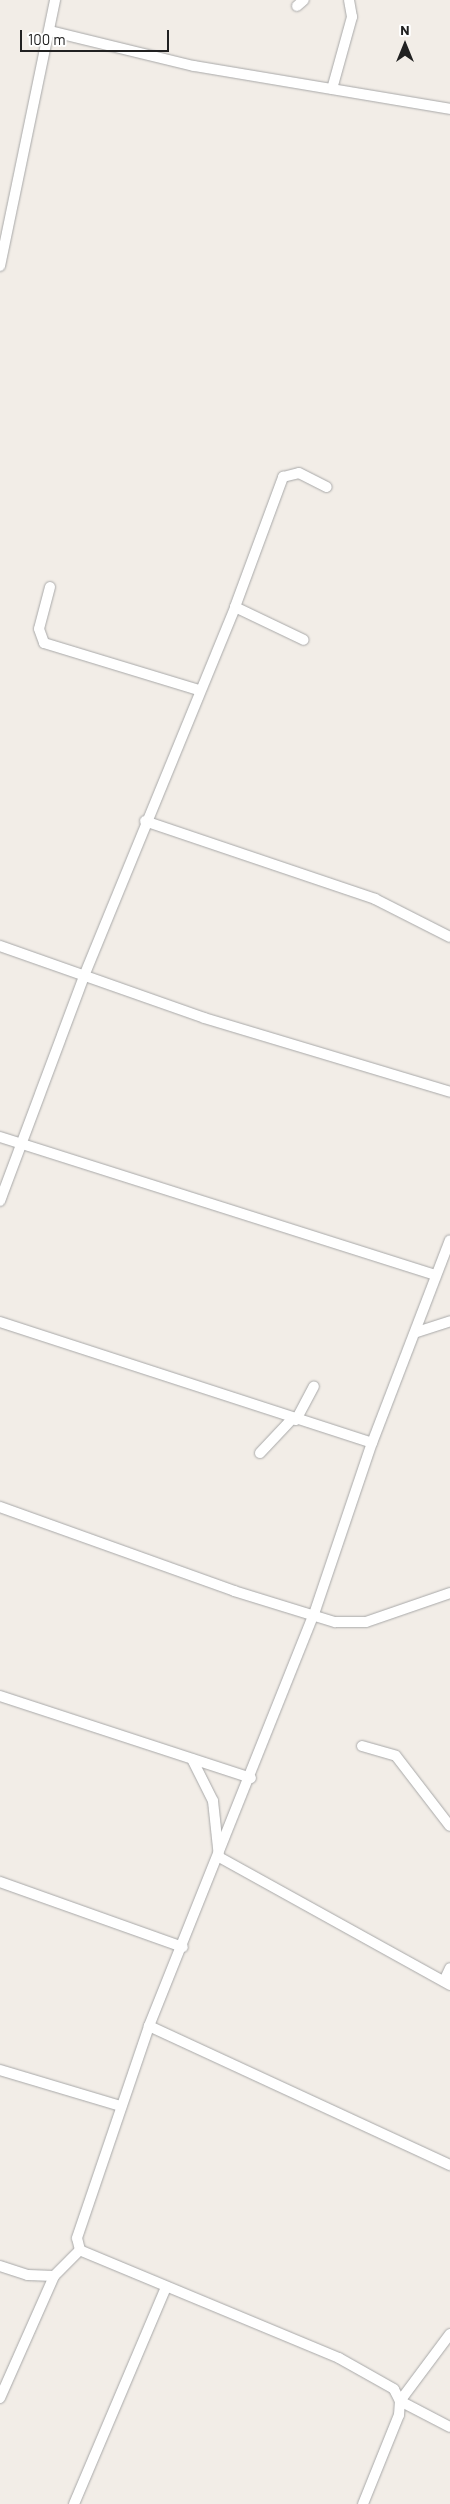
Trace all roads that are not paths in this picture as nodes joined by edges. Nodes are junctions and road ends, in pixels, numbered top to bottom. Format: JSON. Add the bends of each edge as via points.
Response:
{"nodes":[{"id":1,"x":56,"y":0,"type":"edge"},
{"id":2,"x":349,"y":0,"type":"edge"},
{"id":3,"x":50,"y":31,"type":"junction"},
{"id":4,"x":332,"y":89,"type":"junction"},
{"id":5,"x":450,"y":109,"type":"edge"},
{"id":6,"x":0,"y":266,"type":"edge"},
{"id":7,"x":327,"y":487,"type":"dead end"},
{"id":8,"x":50,"y":588,"type":"dead end"},
{"id":9,"x":235,"y":607,"type":"junction"},
{"id":10,"x":304,"y":640,"type":"dead end"},
{"id":11,"x":198,"y":690,"type":"junction"},
{"id":12,"x":146,"y":821,"type":"junction"},
{"id":13,"x":450,"y":936,"type":"edge"},
{"id":14,"x":0,"y":946,"type":"edge"},
{"id":15,"x":84,"y":976,"type":"junction"},
{"id":16,"x":450,"y":1092,"type":"edge"},
{"id":17,"x":0,"y":1137,"type":"edge"},
{"id":18,"x":21,"y":1144,"type":"junction"},
{"id":19,"x":0,"y":1200,"type":"edge"},
{"id":20,"x":450,"y":1240,"type":"edge"},
{"id":21,"x":434,"y":1275,"type":"junction"},
{"id":22,"x":450,"y":1321,"type":"edge"},
{"id":23,"x":0,"y":1322,"type":"edge"},
{"id":24,"x":417,"y":1332,"type":"junction"},
{"id":25,"x":314,"y":1386,"type":"dead end"},
{"id":26,"x":294,"y":1419,"type":"junction"},
{"id":27,"x":372,"y":1443,"type":"junction"},
{"id":28,"x":260,"y":1453,"type":"dead end"},
{"id":29,"x":0,"y":1507,"type":"edge"},
{"id":30,"x":450,"y":1593,"type":"edge"},
{"id":31,"x":313,"y":1617,"type":"junction"},
{"id":32,"x":0,"y":1696,"type":"edge"},
{"id":33,"x":362,"y":1746,"type":"dead end"},
{"id":34,"x":192,"y":1760,"type":"junction"},
{"id":35,"x":251,"y":1778,"type":"junction"},
{"id":36,"x":450,"y":1826,"type":"edge"},
{"id":37,"x":219,"y":1857,"type":"junction"},
{"id":38,"x":0,"y":1882,"type":"edge"},
{"id":39,"x":183,"y":1947,"type":"junction"},
{"id":40,"x":450,"y":1968,"type":"edge"},
{"id":41,"x":447,"y":1983,"type":"edge"},
{"id":42,"x":149,"y":2026,"type":"junction"},
{"id":43,"x":0,"y":2070,"type":"edge"},
{"id":44,"x":121,"y":2106,"type":"junction"},
{"id":45,"x":450,"y":2165,"type":"edge"},
{"id":46,"x":80,"y":2250,"type":"junction"},
{"id":47,"x":0,"y":2266,"type":"edge"},
{"id":48,"x":54,"y":2276,"type":"junction"},
{"id":49,"x":166,"y":2287,"type":"junction"},
{"id":50,"x":450,"y":2334,"type":"edge"},
{"id":51,"x":0,"y":2398,"type":"edge"},
{"id":52,"x":400,"y":2401,"type":"junction"},
{"id":53,"x":450,"y":2427,"type":"edge"},
{"id":54,"x":74,"y":2504,"type":"edge"},
{"id":55,"x":363,"y":2504,"type":"edge"}],
"edges":[{"from":1,"to":3,"type":"street"},
{"from":2,"to":4,"type":"street","via":[[352,17]]},
{"from":3,"to":4,"type":"street","via":[[194,66]]},
{"from":3,"to":6,"type":"street"},
{"from":4,"to":5,"type":"street"},
{"from":7,"to":9,"type":"street","via":[[299,472],[285,475]]},
{"from":8,"to":11,"type":"street","via":[[39,630],[44,643]]},
{"from":9,"to":10,"type":"street"},
{"from":9,"to":11,"type":"street"},
{"from":11,"to":12,"type":"street"},
{"from":12,"to":13,"type":"street","via":[[384,902]]},
{"from":12,"to":15,"type":"street"},
{"from":14,"to":15,"type":"street"},
{"from":15,"to":16,"type":"street","via":[[204,1018]]},
{"from":15,"to":18,"type":"street"},
{"from":17,"to":18,"type":"street"},
{"from":18,"to":19,"type":"street"},
{"from":18,"to":21,"type":"street"},
{"from":20,"to":21,"type":"street"},
{"from":21,"to":24,"type":"street"},
{"from":22,"to":24,"type":"street"},
{"from":23,"to":26,"type":"street"},
{"from":24,"to":27,"type":"street"},
{"from":25,"to":26,"type":"street"},
{"from":26,"to":27,"type":"street"},
{"from":26,"to":28,"type":"street"},
{"from":27,"to":31,"type":"street"},
{"from":29,"to":31,"type":"street"},
{"from":30,"to":31,"type":"street","via":[[366,1622]]},
{"from":31,"to":35,"type":"street"},
{"from":32,"to":34,"type":"street"},
{"from":33,"to":36,"type":"street","via":[[396,1756]]},
{"from":34,"to":35,"type":"street"},
{"from":34,"to":37,"type":"street","via":[[213,1801]]},
{"from":35,"to":37,"type":"street"},
{"from":37,"to":39,"type":"street"},
{"from":37,"to":41,"type":"street"},
{"from":38,"to":39,"type":"street"},
{"from":39,"to":42,"type":"street"},
{"from":40,"to":41,"type":"street"},
{"from":42,"to":44,"type":"street"},
{"from":42,"to":45,"type":"street"},
{"from":43,"to":44,"type":"street"},
{"from":44,"to":46,"type":"street","via":[[81,2218],[77,2238]]},
{"from":46,"to":48,"type":"street"},
{"from":46,"to":49,"type":"street"},
{"from":47,"to":48,"type":"street","via":[[28,2275]]},
{"from":48,"to":51,"type":"street"},
{"from":49,"to":52,"type":"street","via":[[339,2358],[386,2384]]},
{"from":49,"to":54,"type":"street"},
{"from":50,"to":52,"type":"street"},
{"from":52,"to":53,"type":"street"},
{"from":52,"to":55,"type":"street","via":[[391,2438]]}]}
